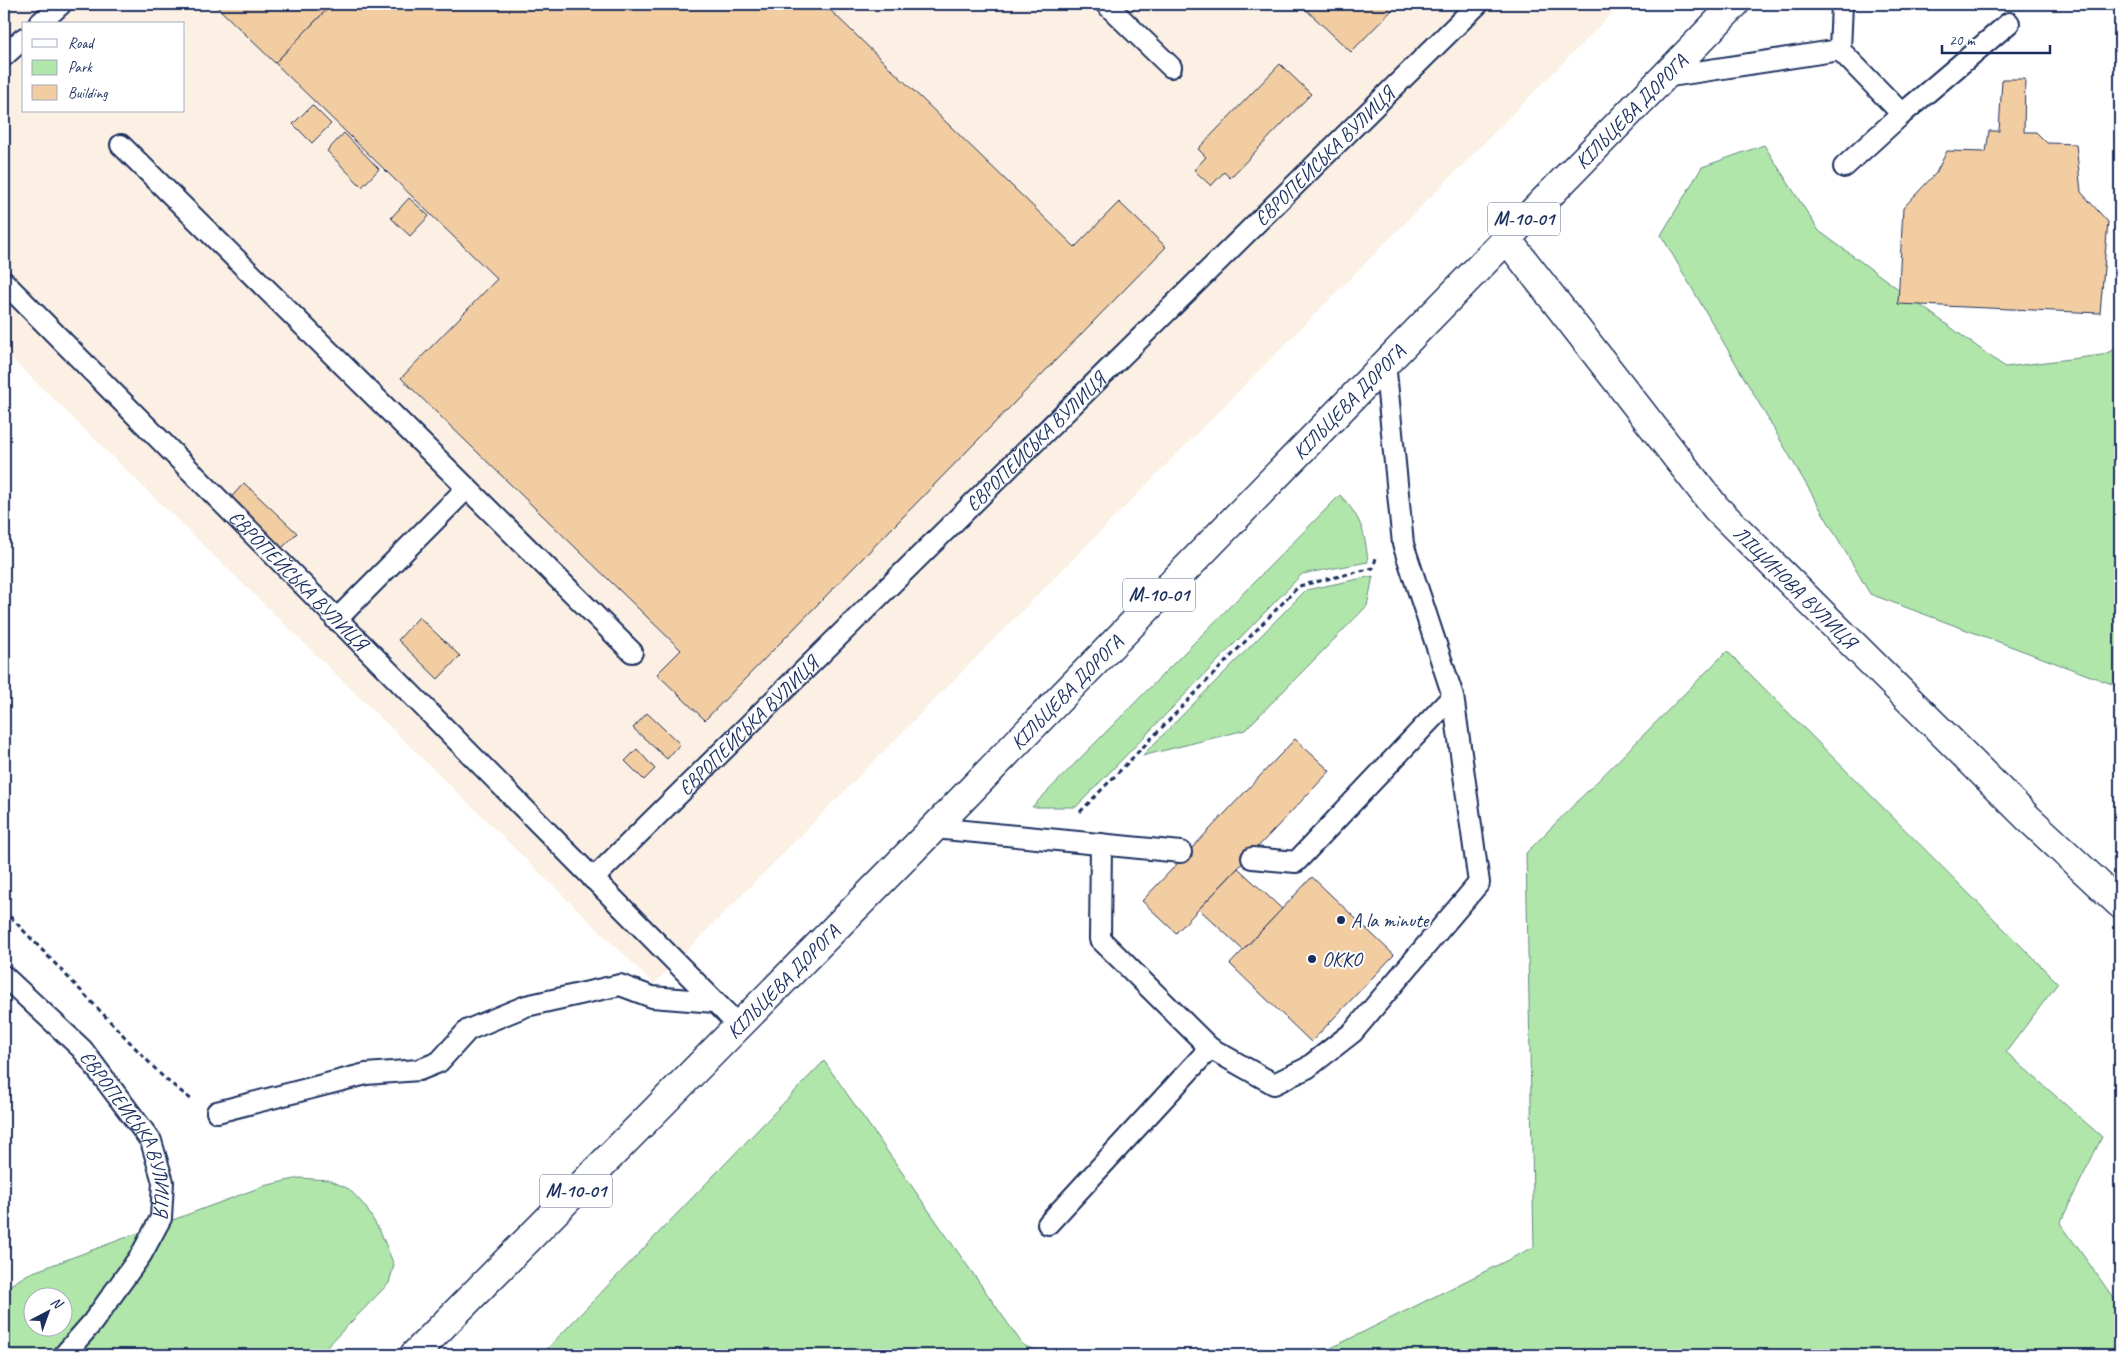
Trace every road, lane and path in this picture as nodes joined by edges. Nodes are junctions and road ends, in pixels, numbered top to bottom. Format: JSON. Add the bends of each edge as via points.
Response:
{"nodes":[{"id":1,"x":61,"y":4,"type":"edge"},
{"id":2,"x":1106,"y":4,"type":"edge"},
{"id":3,"x":1478,"y":4,"type":"edge"},
{"id":4,"x":1735,"y":4,"type":"edge"},
{"id":5,"x":1842,"y":4,"type":"edge"},
{"id":6,"x":41,"y":22,"type":"edge"},
{"id":7,"x":2009,"y":23,"type":"dead end"},
{"id":8,"x":22,"y":40,"type":"edge"},
{"id":9,"x":1840,"y":50,"type":"junction"},
{"id":10,"x":4,"y":56,"type":"edge"},
{"id":11,"x":1171,"y":67,"type":"dead end"},
{"id":12,"x":1664,"y":77,"type":"junction"},
{"id":13,"x":1902,"y":114,"type":"junction"},
{"id":14,"x":121,"y":145,"type":"dead end"},
{"id":15,"x":1844,"y":168,"type":"dead end"},
{"id":16,"x":1506,"y":238,"type":"junction"},
{"id":17,"x":4,"y":282,"type":"edge"},
{"id":18,"x":1384,"y":362,"type":"junction"},
{"id":19,"x":467,"y":488,"type":"junction"},
{"id":20,"x":1378,"y":550,"type":"dead end"},
{"id":21,"x":336,"y":620,"type":"junction"},
{"id":22,"x":632,"y":652,"type":"dead end"},
{"id":23,"x":1453,"y":696,"type":"junction"},
{"id":24,"x":1075,"y":819,"type":"dead end"},
{"id":25,"x":934,"y":828,"type":"junction"},
{"id":26,"x":1101,"y":844,"type":"junction"},
{"id":27,"x":1181,"y":852,"type":"dead end"},
{"id":28,"x":1252,"y":858,"type":"dead end"},
{"id":29,"x":593,"y":879,"type":"junction"},
{"id":30,"x":2120,"y":904,"type":"edge"},
{"id":31,"x":4,"y":910,"type":"edge"},
{"id":32,"x":4,"y":976,"type":"edge"},
{"id":33,"x":715,"y":1002,"type":"junction"},
{"id":34,"x":738,"y":1025,"type":"junction"},
{"id":35,"x":1210,"y":1048,"type":"junction"},
{"id":36,"x":217,"y":1112,"type":"joint"},
{"id":37,"x":1048,"y":1224,"type":"dead end"},
{"id":38,"x":64,"y":1355,"type":"edge"},
{"id":39,"x":414,"y":1355,"type":"edge"}],
"edges":[{"from":1,"to":6,"type":"lane"},
{"from":2,"to":11,"type":"lane"},
{"from":3,"to":29,"type":"lane","name":"ЄВРОПЕЙСЬКА ВУЛИЦЯ"},
{"from":4,"to":12,"type":"main road","name":"КІЛЬЦЕВА ДОРОГА","number":"М-10-01"},
{"from":5,"to":9,"type":"lane"},
{"from":7,"to":13,"type":"lane"},
{"from":8,"to":10,"type":"lane"},
{"from":9,"to":12,"type":"lane"},
{"from":9,"to":13,"type":"lane"},
{"from":12,"to":16,"type":"main road","name":"КІЛЬЦЕВА ДОРОГА","number":"М-10-01"},
{"from":13,"to":15,"type":"lane"},
{"from":14,"to":19,"type":"lane"},
{"from":16,"to":18,"type":"main road","name":"КІЛЬЦЕВА ДОРОГА","number":"М-10-01"},
{"from":16,"to":30,"type":"main road","name":"ЛІЩИНОВА ВУЛИЦЯ","via":[[1716,508],[2028,818]]},
{"from":17,"to":21,"type":"lane","name":"ЄВРОПЕЙСЬКА ВУЛИЦЯ"},
{"from":18,"to":23,"type":"lane","via":[[1403,544]]},
{"from":18,"to":25,"type":"main road","name":"КІЛЬЦЕВА ДОРОГА","number":"М-10-01"},
{"from":19,"to":21,"type":"lane"},
{"from":19,"to":22,"type":"lane"},
{"from":20,"to":24,"type":"path","via":[[1373,568],[1299,586]]},
{"from":21,"to":29,"type":"lane","name":"ЄВРОПЕЙСЬКА ВУЛИЦЯ"},
{"from":23,"to":28,"type":"lane","via":[[1296,862]]},
{"from":23,"to":35,"type":"lane","via":[[1479,883],[1353,1032],[1307,1068],[1274,1084]]},
{"from":25,"to":26,"type":"lane"},
{"from":25,"to":34,"type":"main road","name":"КІЛЬЦЕВА ДОРОГА","number":"М-10-01"},
{"from":26,"to":27,"type":"lane"},
{"from":26,"to":35,"type":"lane","via":[[1100,939]]},
{"from":29,"to":33,"type":"lane","name":"ЄВРОПЕЙСЬКА ВУЛИЦЯ"},
{"from":31,"to":36,"type":"path","via":[[164,1078],[199,1106]]},
{"from":32,"to":38,"type":"lane","name":"ЄВРОПЕЙСЬКА ВУЛИЦЯ","via":[[82,1049],[151,1141],[163,1182],[161,1218],[141,1254],[92,1323]]},
{"from":33,"to":34,"type":"lane","name":"ЄВРОПЕЙСЬКА ВУЛИЦЯ"},
{"from":33,"to":36,"type":"lane","via":[[652,997],[620,985],[526,1006],[499,1016],[468,1030],[439,1062],[419,1070],[366,1074]]},
{"from":34,"to":39,"type":"main road","name":"КІЛЬЦЕВА ДОРОГА","number":"М-10-01"},
{"from":35,"to":37,"type":"lane"}]}
